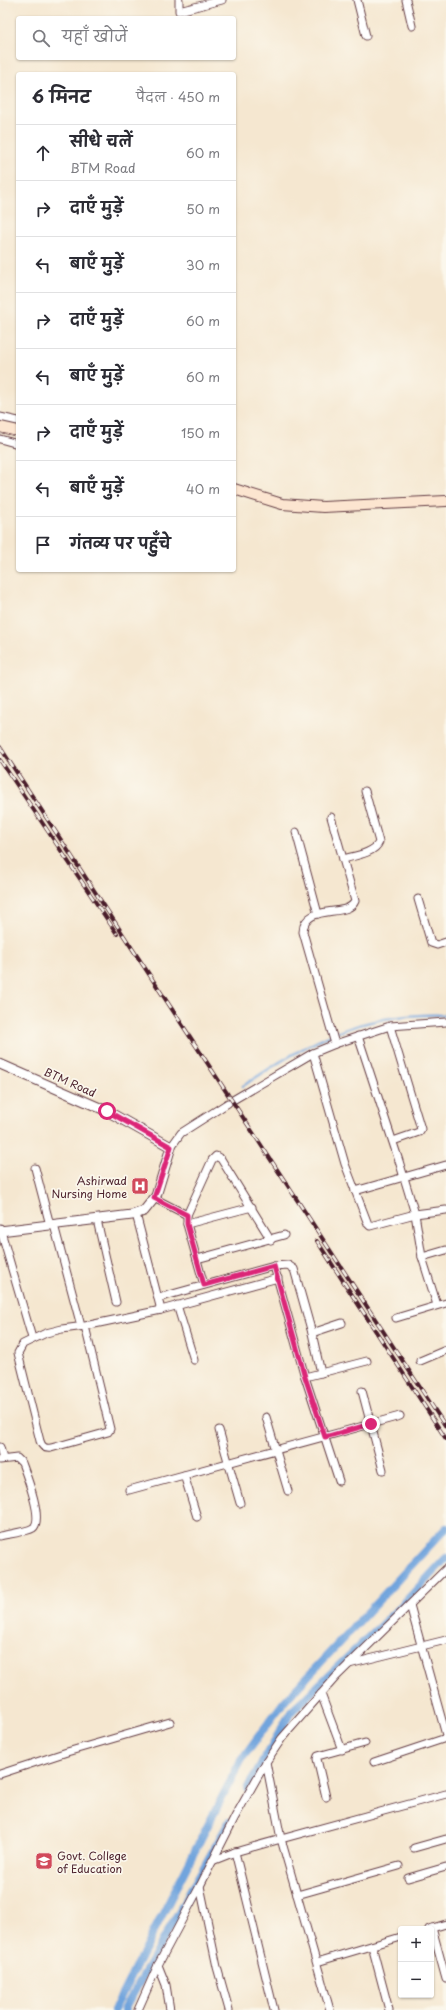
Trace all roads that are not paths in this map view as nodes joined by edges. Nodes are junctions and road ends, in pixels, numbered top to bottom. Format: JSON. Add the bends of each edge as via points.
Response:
{"nodes":[{"id":1,"x":179,"y":0,"type":"edge"},
{"id":2,"x":222,"y":0,"type":"edge"},
{"id":3,"x":357,"y":0,"type":"edge"},
{"id":4,"x":407,"y":0,"type":"edge"},
{"id":5,"x":412,"y":26,"type":"dead end"},
{"id":6,"x":366,"y":36,"type":"dead end"},
{"id":7,"x":0,"y":417,"type":"edge"},
{"id":8,"x":16,"y":421,"type":"edge"},
{"id":9,"x":0,"y":427,"type":"edge"},
{"id":10,"x":16,"y":431,"type":"edge"},
{"id":11,"x":0,"y":439,"type":"edge"},
{"id":12,"x":16,"y":443,"type":"edge"},
{"id":13,"x":236,"y":490,"type":"edge"},
{"id":14,"x":446,"y":501,"type":"edge"},
{"id":15,"x":365,"y":791,"type":"dead end"},
{"id":16,"x":331,"y":817,"type":"dead end"},
{"id":17,"x":296,"y":832,"type":"dead end"},
{"id":18,"x":343,"y":860,"type":"junction"},
{"id":19,"x":418,"y":898,"type":"dead end"},
{"id":20,"x":318,"y":914,"type":"junction"},
{"id":21,"x":446,"y":942,"type":"edge"},
{"id":22,"x":446,"y":1022,"type":"edge"},
{"id":23,"x":390,"y":1026,"type":"junction"},
{"id":24,"x":358,"y":1036,"type":"junction"},
{"id":25,"x":333,"y":1038,"type":"junction"},
{"id":26,"x":313,"y":1053,"type":"junction"},
{"id":27,"x":0,"y":1064,"type":"edge"},
{"id":28,"x":393,"y":1141,"type":"junction"},
{"id":29,"x":171,"y":1147,"type":"junction"},
{"id":30,"x":446,"y":1165,"type":"edge"},
{"id":31,"x":36,"y":1168,"type":"dead end"},
{"id":32,"x":404,"y":1176,"type":"junction"},
{"id":33,"x":355,"y":1191,"type":"junction"},
{"id":34,"x":154,"y":1198,"type":"junction"},
{"id":35,"x":252,"y":1207,"type":"junction"},
{"id":36,"x":446,"y":1210,"type":"edge"},
{"id":37,"x":136,"y":1214,"type":"junction"},
{"id":38,"x":415,"y":1214,"type":"junction"},
{"id":39,"x":187,"y":1215,"type":"junction"},
{"id":40,"x":97,"y":1220,"type":"junction"},
{"id":41,"x":187,"y":1224,"type":"junction"},
{"id":42,"x":52,"y":1225,"type":"junction"},
{"id":43,"x":0,"y":1230,"type":"edge"},
{"id":44,"x":284,"y":1235,"type":"dead end"},
{"id":45,"x":271,"y":1240,"type":"junction"},
{"id":46,"x":446,"y":1250,"type":"edge"},
{"id":47,"x":422,"y":1257,"type":"junction"},
{"id":48,"x":197,"y":1259,"type":"junction"},
{"id":49,"x":274,"y":1266,"type":"junction"},
{"id":50,"x":278,"y":1278,"type":"junction"},
{"id":51,"x":204,"y":1285,"type":"junction"},
{"id":52,"x":158,"y":1298,"type":"junction"},
{"id":53,"x":116,"y":1302,"type":"dead end"},
{"id":54,"x":446,"y":1304,"type":"edge"},
{"id":55,"x":177,"y":1305,"type":"junction"},
{"id":56,"x":436,"y":1305,"type":"junction"},
{"id":57,"x":161,"y":1310,"type":"junction"},
{"id":58,"x":396,"y":1318,"type":"dead end"},
{"id":59,"x":342,"y":1323,"type":"dead end"},
{"id":60,"x":83,"y":1326,"type":"junction"},
{"id":61,"x":312,"y":1333,"type":"junction"},
{"id":62,"x":32,"y":1338,"type":"junction"},
{"id":63,"x":446,"y":1350,"type":"edge"},
{"id":64,"x":194,"y":1360,"type":"dead end"},
{"id":65,"x":367,"y":1361,"type":"dead end"},
{"id":66,"x":420,"y":1361,"type":"dead end"},
{"id":67,"x":321,"y":1373,"type":"junction"},
{"id":68,"x":305,"y":1377,"type":"junction"},
{"id":69,"x":362,"y":1391,"type":"dead end"},
{"id":70,"x":400,"y":1416,"type":"dead end"},
{"id":71,"x":266,"y":1417,"type":"dead end"},
{"id":72,"x":371,"y":1424,"type":"junction"},
{"id":73,"x":219,"y":1430,"type":"dead end"},
{"id":74,"x":325,"y":1437,"type":"junction"},
{"id":75,"x":0,"y":1447,"type":"edge"},
{"id":76,"x":276,"y":1450,"type":"junction"},
{"id":77,"x":2,"y":1460,"type":"edge"},
{"id":78,"x":228,"y":1463,"type":"junction"},
{"id":79,"x":383,"y":1470,"type":"dead end"},
{"id":80,"x":184,"y":1475,"type":"junction"},
{"id":81,"x":339,"y":1481,"type":"dead end"},
{"id":82,"x":129,"y":1490,"type":"dead end"},
{"id":83,"x":288,"y":1491,"type":"dead end"},
{"id":84,"x":240,"y":1503,"type":"dead end"},
{"id":85,"x":197,"y":1517,"type":"dead end"},
{"id":86,"x":0,"y":1536,"type":"edge"},
{"id":87,"x":445,"y":1572,"type":"edge"},
{"id":88,"x":410,"y":1604,"type":"junction"},
{"id":89,"x":446,"y":1640,"type":"edge"},
{"id":90,"x":421,"y":1647,"type":"junction"},
{"id":91,"x":349,"y":1664,"type":"junction"},
{"id":92,"x":321,"y":1694,"type":"junction"},
{"id":93,"x":170,"y":1722,"type":"dead end"},
{"id":94,"x":445,"y":1725,"type":"edge"},
{"id":95,"x":446,"y":1737,"type":"edge"},
{"id":96,"x":365,"y":1744,"type":"dead end"},
{"id":97,"x":342,"y":1750,"type":"junction"},
{"id":98,"x":266,"y":1762,"type":"junction"},
{"id":99,"x":374,"y":1762,"type":"dead end"},
{"id":100,"x":0,"y":1774,"type":"edge"},
{"id":101,"x":446,"y":1794,"type":"edge"},
{"id":102,"x":326,"y":1797,"type":"dead end"},
{"id":103,"x":281,"y":1839,"type":"junction"},
{"id":104,"x":446,"y":1839,"type":"edge"},
{"id":105,"x":414,"y":1848,"type":"dead end"},
{"id":106,"x":235,"y":1852,"type":"junction"},
{"id":107,"x":212,"y":1862,"type":"junction"},
{"id":108,"x":399,"y":1866,"type":"dead end"},
{"id":109,"x":446,"y":1867,"type":"edge"},
{"id":110,"x":408,"y":1878,"type":"dead end"},
{"id":111,"x":200,"y":1886,"type":"junction"},
{"id":112,"x":297,"y":1895,"type":"junction"},
{"id":113,"x":446,"y":1924,"type":"edge"},
{"id":114,"x":434,"y":1928,"type":"edge"},
{"id":115,"x":398,"y":1938,"type":"edge"},
{"id":116,"x":434,"y":1939,"type":"edge"},
{"id":117,"x":372,"y":1946,"type":"junction"},
{"id":118,"x":316,"y":1962,"type":"junction"},
{"id":119,"x":158,"y":1964,"type":"junction"},
{"id":120,"x":446,"y":1979,"type":"edge"},
{"id":121,"x":138,"y":2010,"type":"edge"},
{"id":122,"x":170,"y":2010,"type":"edge"},
{"id":123,"x":229,"y":2010,"type":"edge"},
{"id":124,"x":274,"y":2010,"type":"edge"},
{"id":125,"x":330,"y":2010,"type":"edge"},
{"id":126,"x":389,"y":2010,"type":"edge"}],
"edges":[{"from":1,"to":2,"type":"street","via":[[179,11]]},
{"from":3,"to":6,"type":"street"},
{"from":4,"to":5,"type":"street"},
{"from":7,"to":8,"type":"street"},
{"from":9,"to":10,"type":"main road"},
{"from":11,"to":12,"type":"street"},
{"from":13,"to":14,"type":"main road","via":[[282,504],[323,506]]},
{"from":15,"to":18,"type":"street","via":[[379,842],[372,850]]},
{"from":16,"to":18,"type":"street"},
{"from":17,"to":20,"type":"street"},
{"from":18,"to":20,"type":"street","via":[[354,904]]},
{"from":19,"to":21,"type":"street","via":[[430,942],[437,945]]},
{"from":20,"to":25,"type":"street","via":[[306,920],[304,932]]},
{"from":22,"to":23,"type":"street"},
{"from":23,"to":24,"type":"street"},
{"from":23,"to":28,"type":"street","via":[[421,1128],[419,1132]]},
{"from":24,"to":25,"type":"street"},
{"from":24,"to":28,"type":"street"},
{"from":25,"to":26,"type":"street"},
{"from":26,"to":29,"type":"street","via":[[181,1133]]},
{"from":26,"to":33,"type":"street"},
{"from":27,"to":29,"type":"street","name":"BTM Road","via":[[107,1111]]},
{"from":28,"to":32,"type":"street"},
{"from":29,"to":34,"type":"street"},
{"from":30,"to":32,"type":"street"},
{"from":31,"to":42,"type":"street"},
{"from":32,"to":33,"type":"street"},
{"from":32,"to":38,"type":"street"},
{"from":33,"to":38,"type":"street","via":[[370,1226]]},
{"from":34,"to":37,"type":"street","via":[[144,1211]]},
{"from":34,"to":39,"type":"street"},
{"from":35,"to":39,"type":"street","via":[[221,1159],[216,1156]]},
{"from":35,"to":41,"type":"street"},
{"from":35,"to":45,"type":"street"},
{"from":36,"to":38,"type":"street"},
{"from":37,"to":40,"type":"street"},
{"from":37,"to":52,"type":"street"},
{"from":38,"to":47,"type":"street"},
{"from":39,"to":41,"type":"street"},
{"from":40,"to":42,"type":"street"},
{"from":40,"to":53,"type":"street"},
{"from":41,"to":48,"type":"street"},
{"from":42,"to":43,"type":"street"},
{"from":42,"to":60,"type":"street"},
{"from":43,"to":62,"type":"street"},
{"from":44,"to":45,"type":"street"},
{"from":45,"to":48,"type":"street"},
{"from":46,"to":47,"type":"street"},
{"from":47,"to":56,"type":"street"},
{"from":48,"to":51,"type":"street"},
{"from":49,"to":50,"type":"street"},
{"from":49,"to":51,"type":"street"},
{"from":49,"to":61,"type":"street","via":[[288,1265],[294,1269]]},
{"from":50,"to":55,"type":"street"},
{"from":50,"to":68,"type":"street"},
{"from":51,"to":52,"type":"street"},
{"from":52,"to":57,"type":"street"},
{"from":54,"to":56,"type":"street"},
{"from":55,"to":57,"type":"street"},
{"from":55,"to":64,"type":"street"},
{"from":56,"to":58,"type":"street"},
{"from":57,"to":60,"type":"street"},
{"from":59,"to":61,"type":"street"},
{"from":60,"to":62,"type":"street","via":[[62,1328]]},
{"from":60,"to":62,"type":"street","via":[[110,1429],[108,1432],[51,1448],[41,1446],[18,1354],[23,1344]]},
{"from":61,"to":67,"type":"street"},
{"from":63,"to":66,"type":"street"},
{"from":65,"to":67,"type":"street"},
{"from":67,"to":68,"type":"street"},
{"from":68,"to":74,"type":"street"},
{"from":69,"to":72,"type":"street"},
{"from":70,"to":72,"type":"street"},
{"from":71,"to":76,"type":"street"},
{"from":72,"to":74,"type":"street"},
{"from":72,"to":79,"type":"street"},
{"from":73,"to":78,"type":"street"},
{"from":74,"to":76,"type":"street"},
{"from":74,"to":81,"type":"street"},
{"from":75,"to":77,"type":"street"},
{"from":76,"to":78,"type":"street"},
{"from":76,"to":83,"type":"street"},
{"from":77,"to":86,"type":"street","via":[[17,1458],[22,1463],[37,1512],[37,1522],[33,1528]]},
{"from":78,"to":80,"type":"street"},
{"from":78,"to":84,"type":"street"},
{"from":80,"to":82,"type":"street"},
{"from":80,"to":85,"type":"street"},
{"from":87,"to":88,"type":"street"},
{"from":88,"to":90,"type":"street"},
{"from":88,"to":91,"type":"street"},
{"from":89,"to":90,"type":"street"},
{"from":90,"to":91,"type":"street"},
{"from":90,"to":94,"type":"street"},
{"from":91,"to":92,"type":"street"},
{"from":92,"to":97,"type":"street"},
{"from":92,"to":98,"type":"street","via":[[282,1738]]},
{"from":93,"to":100,"type":"street"},
{"from":94,"to":95,"type":"street"},
{"from":95,"to":99,"type":"street"},
{"from":96,"to":97,"type":"street"},
{"from":97,"to":102,"type":"street","via":[[322,1755],[317,1759]]},
{"from":98,"to":103,"type":"street"},
{"from":98,"to":107,"type":"street"},
{"from":101,"to":103,"type":"street"},
{"from":103,"to":106,"type":"street"},
{"from":103,"to":112,"type":"street"},
{"from":104,"to":105,"type":"street"},
{"from":106,"to":107,"type":"street"},
{"from":106,"to":124,"type":"street"},
{"from":107,"to":111,"type":"street"},
{"from":108,"to":112,"type":"street"},
{"from":109,"to":110,"type":"street"},
{"from":111,"to":119,"type":"street"},
{"from":111,"to":123,"type":"street"},
{"from":112,"to":118,"type":"street"},
{"from":113,"to":114,"type":"street"},
{"from":115,"to":117,"type":"street"},
{"from":116,"to":120,"type":"street"},
{"from":117,"to":118,"type":"street"},
{"from":117,"to":126,"type":"street"},
{"from":118,"to":125,"type":"street"},
{"from":119,"to":121,"type":"street"},
{"from":119,"to":122,"type":"street","via":[[166,1985]]}]}
